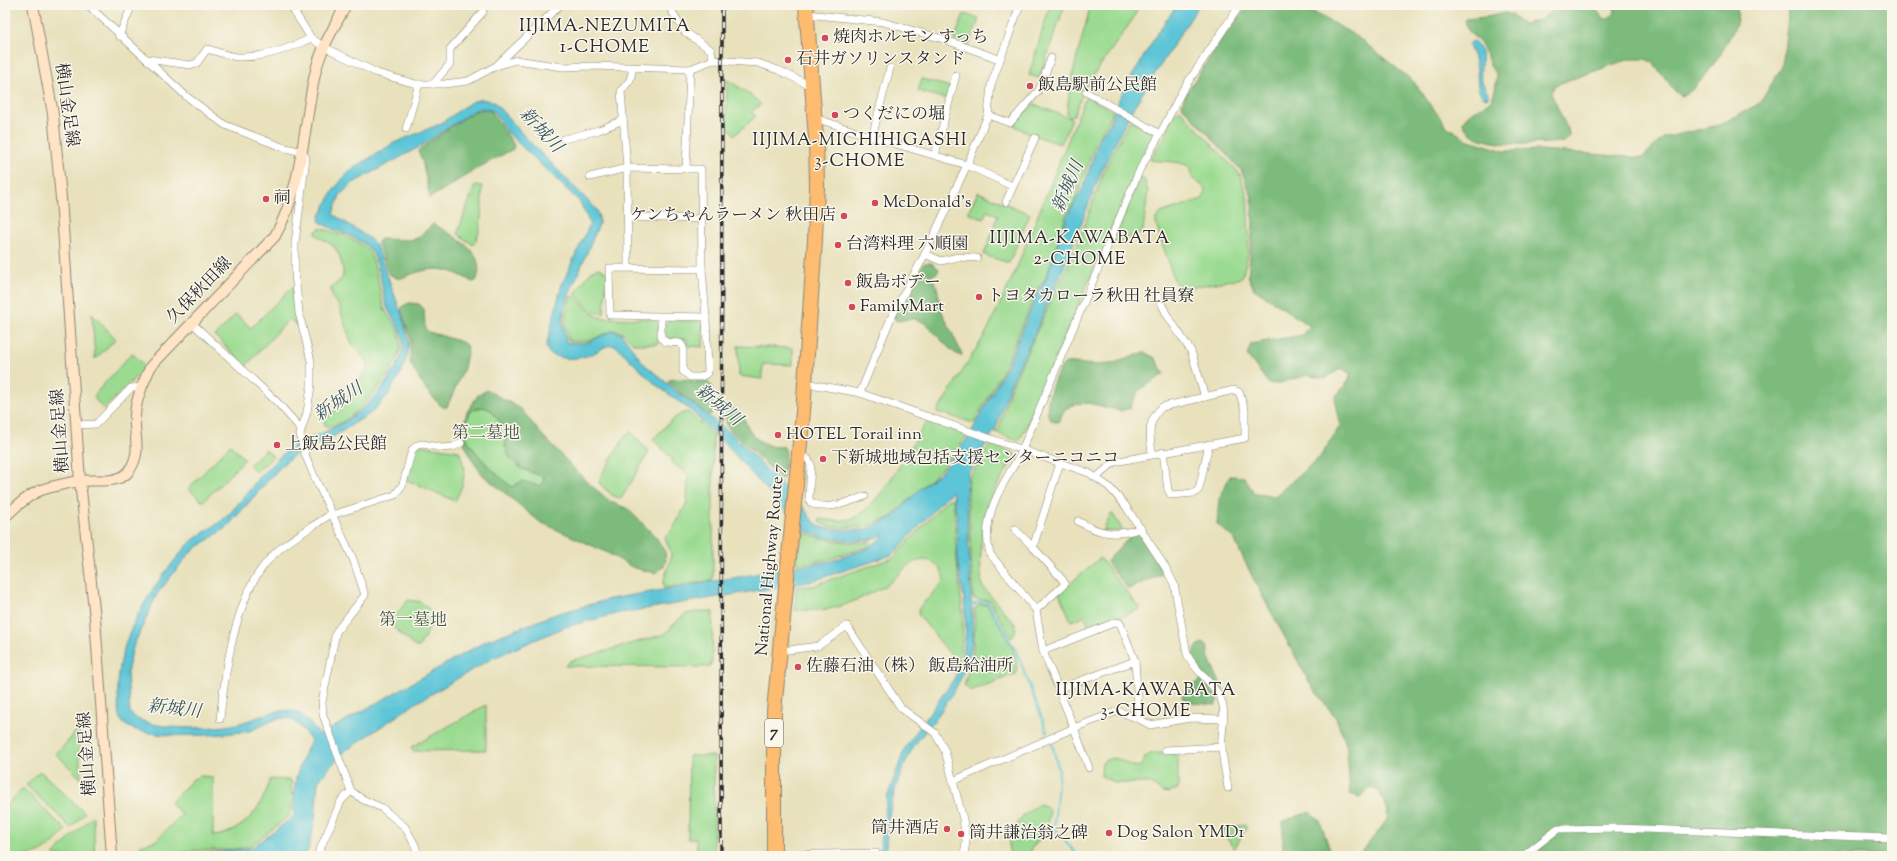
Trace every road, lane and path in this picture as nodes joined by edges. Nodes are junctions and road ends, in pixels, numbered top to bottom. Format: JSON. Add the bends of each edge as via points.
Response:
{"nodes":[{"id":1,"x":33,"y":5,"type":"edge"},
{"id":2,"x":88,"y":5,"type":"edge"},
{"id":3,"x":132,"y":5,"type":"edge"},
{"id":4,"x":290,"y":5,"type":"edge"},
{"id":5,"x":346,"y":5,"type":"edge"},
{"id":6,"x":560,"y":5,"type":"edge"},
{"id":7,"x":668,"y":5,"type":"edge"},
{"id":8,"x":1020,"y":5,"type":"edge"},
{"id":9,"x":1240,"y":5,"type":"edge"},
{"id":10,"x":807,"y":9,"type":"edge"},
{"id":11,"x":483,"y":12,"type":"dead end"},
{"id":12,"x":119,"y":36,"type":"junction"},
{"id":13,"x":311,"y":38,"type":"junction"},
{"id":14,"x":324,"y":47,"type":"junction"},
{"id":15,"x":1051,"y":58,"type":"dead end"},
{"id":16,"x":146,"y":59,"type":"junction"},
{"id":17,"x":999,"y":59,"type":"junction"},
{"id":18,"x":713,"y":60,"type":"junction"},
{"id":19,"x":496,"y":66,"type":"junction"},
{"id":20,"x":633,"y":68,"type":"junction"},
{"id":21,"x":890,"y":68,"type":"dead end"},
{"id":22,"x":690,"y":69,"type":"junction"},
{"id":23,"x":956,"y":75,"type":"dead end"},
{"id":24,"x":419,"y":84,"type":"junction"},
{"id":25,"x":433,"y":84,"type":"junction"},
{"id":26,"x":813,"y":87,"type":"junction"},
{"id":27,"x":1086,"y":92,"type":"dead end"},
{"id":28,"x":988,"y":115,"type":"junction"},
{"id":29,"x":815,"y":118,"type":"junction"},
{"id":30,"x":623,"y":120,"type":"junction"},
{"id":31,"x":406,"y":129,"type":"dead end"},
{"id":32,"x":1158,"y":132,"type":"junction"},
{"id":33,"x":872,"y":137,"type":"junction"},
{"id":34,"x":1034,"y":138,"type":"dead end"},
{"id":35,"x":564,"y":139,"type":"dead end"},
{"id":36,"x":302,"y":152,"type":"junction"},
{"id":37,"x":935,"y":155,"type":"junction"},
{"id":38,"x":967,"y":165,"type":"junction"},
{"id":39,"x":627,"y":168,"type":"junction"},
{"id":40,"x":686,"y":169,"type":"junction"},
{"id":41,"x":590,"y":177,"type":"dead end"},
{"id":42,"x":1012,"y":186,"type":"junction"},
{"id":43,"x":297,"y":197,"type":"junction"},
{"id":44,"x":1006,"y":202,"type":"dead end"},
{"id":45,"x":627,"y":217,"type":"junction"},
{"id":46,"x":701,"y":219,"type":"junction"},
{"id":47,"x":925,"y":254,"type":"junction"},
{"id":48,"x":977,"y":258,"type":"dead end"},
{"id":49,"x":628,"y":267,"type":"junction"},
{"id":50,"x":702,"y":269,"type":"junction"},
{"id":51,"x":1158,"y":297,"type":"dead end"},
{"id":52,"x":661,"y":317,"type":"junction"},
{"id":53,"x":706,"y":317,"type":"junction"},
{"id":54,"x":192,"y":323,"type":"junction"},
{"id":55,"x":805,"y":383,"type":"junction"},
{"id":56,"x":142,"y":387,"type":"junction"},
{"id":57,"x":860,"y":393,"type":"junction"},
{"id":58,"x":1205,"y":397,"type":"junction"},
{"id":59,"x":76,"y":426,"type":"junction"},
{"id":60,"x":300,"y":432,"type":"junction"},
{"id":61,"x":461,"y":443,"type":"dead end"},
{"id":62,"x":1209,"y":444,"type":"junction"},
{"id":63,"x":1021,"y":450,"type":"junction"},
{"id":64,"x":1163,"y":452,"type":"junction"},
{"id":65,"x":799,"y":454,"type":"junction"},
{"id":66,"x":1152,"y":454,"type":"junction"},
{"id":67,"x":1060,"y":463,"type":"junction"},
{"id":68,"x":1097,"y":477,"type":"junction"},
{"id":69,"x":80,"y":481,"type":"junction"},
{"id":70,"x":865,"y":496,"type":"dead end"},
{"id":71,"x":332,"y":514,"type":"junction"},
{"id":72,"x":5,"y":517,"type":"edge"},
{"id":73,"x":1078,"y":521,"type":"dead end"},
{"id":74,"x":1141,"y":528,"type":"junction"},
{"id":75,"x":1015,"y":529,"type":"dead end"},
{"id":76,"x":1033,"y":547,"type":"junction"},
{"id":77,"x":1036,"y":610,"type":"junction"},
{"id":78,"x":781,"y":651,"type":"junction"},
{"id":79,"x":1043,"y":651,"type":"junction"},
{"id":80,"x":1135,"y":661,"type":"junction"},
{"id":81,"x":1058,"y":688,"type":"junction"},
{"id":82,"x":220,"y":718,"type":"dead end"},
{"id":83,"x":1139,"y":719,"type":"junction"},
{"id":84,"x":1223,"y":719,"type":"junction"},
{"id":85,"x":1074,"y":728,"type":"junction"},
{"id":86,"x":1222,"y":747,"type":"junction"},
{"id":87,"x":1165,"y":750,"type":"dead end"},
{"id":88,"x":1089,"y":768,"type":"dead end"},
{"id":89,"x":953,"y":781,"type":"junction"},
{"id":90,"x":1228,"y":788,"type":"dead end"},
{"id":91,"x":351,"y":791,"type":"junction"},
{"id":92,"x":1892,"y":838,"type":"edge"},
{"id":93,"x":876,"y":853,"type":"dead end"},
{"id":94,"x":774,"y":855,"type":"edge"},
{"id":95,"x":112,"y":856,"type":"edge"},
{"id":96,"x":317,"y":856,"type":"edge"},
{"id":97,"x":418,"y":856,"type":"edge"},
{"id":98,"x":964,"y":856,"type":"edge"},
{"id":99,"x":1522,"y":856,"type":"edge"}],
"edges":[{"from":1,"to":59,"type":"street","name":"横山金足線","via":[[53,114]]},
{"from":2,"to":12,"type":"street"},
{"from":3,"to":12,"type":"street"},
{"from":4,"to":13,"type":"street"},
{"from":5,"to":14,"type":"street","name":"久保秋田線"},
{"from":6,"to":19,"type":"street"},
{"from":7,"to":18,"type":"street","via":[[685,32],[711,50]]},
{"from":8,"to":17,"type":"street"},
{"from":9,"to":32,"type":"street"},
{"from":10,"to":17,"type":"street","via":[[883,22],[943,39]]},
{"from":10,"to":26,"type":"highway","name":"National Highway Route 7","number":"7"},
{"from":11,"to":25,"type":"street","via":[[450,49],[450,64]]},
{"from":12,"to":16,"type":"street"},
{"from":13,"to":14,"type":"street"},
{"from":13,"to":16,"type":"street","via":[[294,46],[259,55],[236,57],[207,49],[197,62],[190,65]]},
{"from":14,"to":24,"type":"street","via":[[377,73]]},
{"from":14,"to":36,"type":"street","name":"久保秋田線","via":[[315,73]]},
{"from":15,"to":28,"type":"street","via":[[1039,90],[1010,123]]},
{"from":16,"to":36,"type":"street","via":[[186,96],[225,125]]},
{"from":17,"to":28,"type":"street","via":[[991,85]]},
{"from":18,"to":22,"type":"street"},
{"from":18,"to":26,"type":"street","via":[[758,63]]},
{"from":19,"to":20,"type":"street","via":[[516,60],[563,67]]},
{"from":19,"to":25,"type":"street","via":[[468,81]]},
{"from":20,"to":22,"type":"street"},
{"from":20,"to":30,"type":"street","via":[[630,80],[621,90]]},
{"from":21,"to":33,"type":"street"},
{"from":22,"to":40,"type":"street"},
{"from":23,"to":37,"type":"street"},
{"from":24,"to":25,"type":"street"},
{"from":24,"to":31,"type":"street"},
{"from":26,"to":29,"type":"highway","name":"National Highway Route 7","number":"7"},
{"from":27,"to":32,"type":"street"},
{"from":28,"to":38,"type":"street"},
{"from":29,"to":33,"type":"street"},
{"from":29,"to":55,"type":"highway","name":"National Highway Route 7","number":"7","via":[[816,240]]},
{"from":30,"to":35,"type":"street","via":[[600,130]]},
{"from":30,"to":39,"type":"street"},
{"from":32,"to":63,"type":"street"},
{"from":33,"to":37,"type":"street"},
{"from":34,"to":42,"type":"street"},
{"from":36,"to":43,"type":"street","name":"久保秋田線"},
{"from":37,"to":38,"type":"street"},
{"from":38,"to":42,"type":"street"},
{"from":38,"to":47,"type":"street"},
{"from":39,"to":40,"type":"street"},
{"from":39,"to":41,"type":"street"},
{"from":39,"to":45,"type":"street"},
{"from":40,"to":46,"type":"street","via":[[701,169]]},
{"from":42,"to":44,"type":"street"},
{"from":43,"to":54,"type":"street","name":"久保秋田線","via":[[275,236]]},
{"from":43,"to":60,"type":"street","via":[[295,274],[299,313],[311,361],[307,412]]},
{"from":45,"to":46,"type":"street"},
{"from":45,"to":49,"type":"street"},
{"from":46,"to":50,"type":"street"},
{"from":47,"to":48,"type":"street","via":[[941,261],[958,257]]},
{"from":47,"to":57,"type":"street","via":[[891,318]]},
{"from":49,"to":50,"type":"street"},
{"from":49,"to":52,"type":"street","via":[[609,268],[610,315]]},
{"from":50,"to":53,"type":"street"},
{"from":51,"to":58,"type":"street","via":[[1191,351]]},
{"from":52,"to":53,"type":"street"},
{"from":52,"to":53,"type":"street","via":[[661,338],[666,342],[680,343],[683,347],[683,371],[690,377],[701,377],[708,373]]},
{"from":54,"to":56,"type":"street","name":"久保秋田線","via":[[151,366]]},
{"from":54,"to":60,"type":"street","via":[[277,402]]},
{"from":55,"to":57,"type":"street"},
{"from":55,"to":65,"type":"highway","name":"National Highway Route 7","number":"7"},
{"from":56,"to":59,"type":"street","via":[[131,388],[96,424]]},
{"from":56,"to":69,"type":"street","name":"久保秋田線","via":[[135,414],[138,446],[136,458],[128,472],[115,479]]},
{"from":57,"to":63,"type":"street"},
{"from":58,"to":62,"type":"street","via":[[1234,390],[1239,392],[1245,410],[1245,438]]},
{"from":58,"to":66,"type":"street","via":[[1162,407],[1154,415],[1150,433]]},
{"from":59,"to":69,"type":"street","name":"横山金足線"},
{"from":60,"to":71,"type":"street","via":[[304,452]]},
{"from":61,"to":71,"type":"street","via":[[442,448],[417,444],[412,450],[403,484],[394,495]]},
{"from":62,"to":64,"type":"street"},
{"from":62,"to":64,"type":"street","via":[[1199,489],[1195,493],[1171,496]]},
{"from":63,"to":67,"type":"street"},
{"from":63,"to":77,"type":"street","via":[[995,497],[986,543],[990,554]]},
{"from":64,"to":66,"type":"street"},
{"from":65,"to":70,"type":"street","via":[[808,459],[811,465],[811,503],[844,505]]},
{"from":65,"to":78,"type":"highway","name":"National Highway Route 7","number":"7"},
{"from":66,"to":68,"type":"street","via":[[1114,462]]},
{"from":67,"to":68,"type":"street"},
{"from":67,"to":76,"type":"street"},
{"from":68,"to":74,"type":"street","via":[[1125,505]]},
{"from":69,"to":72,"type":"street","name":"久保秋田線","via":[[43,490],[27,498]]},
{"from":69,"to":95,"type":"street","name":"横山金足線","via":[[95,618]]},
{"from":71,"to":82,"type":"street","via":[[282,547],[253,579],[231,646]]},
{"from":71,"to":91,"type":"street","via":[[353,559],[365,595],[336,632],[322,702],[323,715]]},
{"from":73,"to":74,"type":"street","via":[[1092,530],[1103,533],[1129,533]]},
{"from":74,"to":84,"type":"street","via":[[1174,584],[1187,654],[1191,663],[1220,698]]},
{"from":75,"to":76,"type":"street"},
{"from":76,"to":77,"type":"street","via":[[1065,584]]},
{"from":77,"to":79,"type":"street"},
{"from":78,"to":89,"type":"street","via":[[818,646],[847,626],[901,708],[935,733],[945,751]]},
{"from":78,"to":94,"type":"highway","name":"National Highway Route 7","number":"7","via":[[774,711]]},
{"from":79,"to":80,"type":"street","via":[[1116,622],[1120,623]]},
{"from":79,"to":81,"type":"street"},
{"from":80,"to":81,"type":"street"},
{"from":80,"to":83,"type":"street"},
{"from":81,"to":85,"type":"street"},
{"from":83,"to":84,"type":"street","via":[[1150,726],[1190,718]]},
{"from":83,"to":85,"type":"street","via":[[1118,711]]},
{"from":84,"to":86,"type":"street"},
{"from":85,"to":88,"type":"street"},
{"from":85,"to":89,"type":"street"},
{"from":86,"to":87,"type":"street"},
{"from":86,"to":90,"type":"street"},
{"from":89,"to":98,"type":"street","via":[[963,819],[966,841]]},
{"from":91,"to":96,"type":"street","via":[[341,802]]},
{"from":91,"to":97,"type":"street","via":[[382,808],[400,822],[415,844]]},
{"from":92,"to":99,"type":"street","via":[[1616,828],[1558,829]]},
{"from":93,"to":94,"type":"street"}]}
